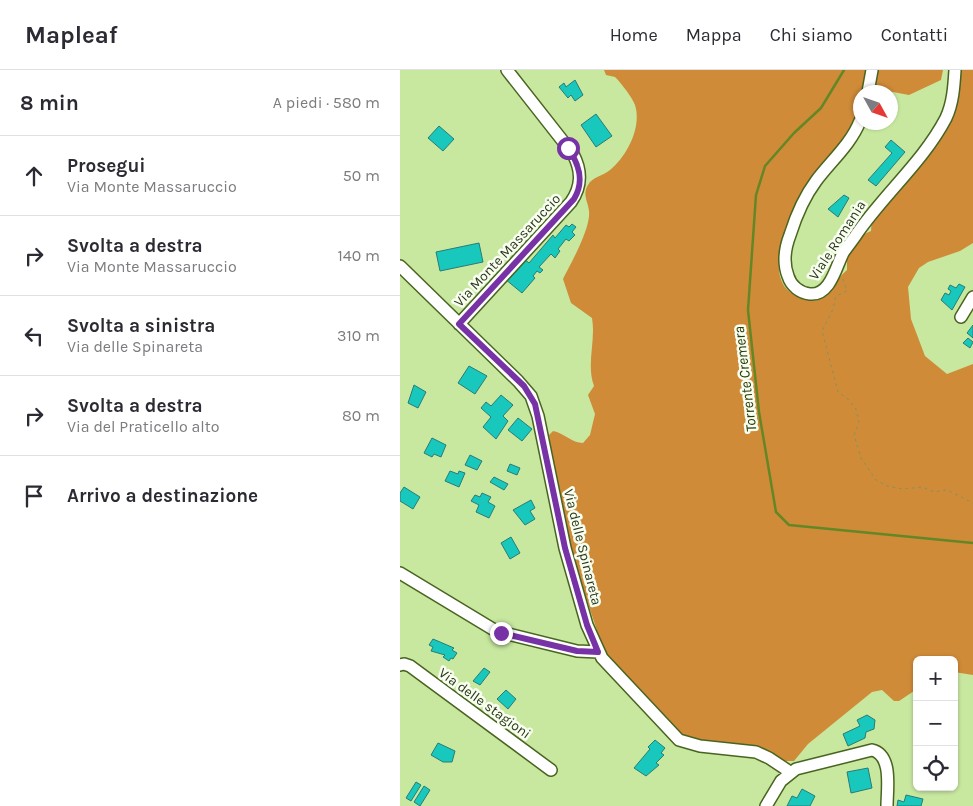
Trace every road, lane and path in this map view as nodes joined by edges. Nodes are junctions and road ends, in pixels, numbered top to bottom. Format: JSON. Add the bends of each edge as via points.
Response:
{"nodes":[{"id":1,"x":507,"y":70,"type":"edge"},
{"id":2,"x":872,"y":70,"type":"edge"},
{"id":3,"x":955,"y":70,"type":"edge"},
{"id":4,"x":869,"y":85,"type":"edge"},
{"id":5,"x":855,"y":130,"type":"edge"},
{"id":6,"x":400,"y":266,"type":"edge"},
{"id":7,"x":838,"y":267,"type":"junction"},
{"id":8,"x":973,"y":297,"type":"edge"},
{"id":9,"x":961,"y":317,"type":"dead end"},
{"id":10,"x":459,"y":324,"type":"junction"},
{"id":11,"x":973,"y":503,"type":"edge"},
{"id":12,"x":400,"y":573,"type":"edge"},
{"id":13,"x":598,"y":652,"type":"junction"},
{"id":14,"x":400,"y":665,"type":"edge"},
{"id":15,"x":551,"y":770,"type":"dead end"},
{"id":16,"x":790,"y":772,"type":"junction"},
{"id":17,"x":766,"y":806,"type":"edge"},
{"id":18,"x":887,"y":806,"type":"edge"}],
"edges":[{"from":1,"to":10,"type":"street","name":"Via Monte Massaruccio","via":[[573,154],[579,171],[579,186],[572,202]]},
{"from":2,"to":4,"type":"street"},
{"from":3,"to":7,"type":"street","name":"Viale Romania","via":[[952,102],[943,124],[868,217]]},
{"from":5,"to":7,"type":"street","name":"Viale Romania","via":[[808,193],[786,249],[785,266],[789,280],[796,289],[807,294],[823,291]]},
{"from":6,"to":10,"type":"street","name":"Via delle Spinareta"},
{"from":7,"to":11,"type":"path","via":[[847,290],[836,296],[834,309],[822,331],[838,392],[856,409],[859,423],[854,435],[862,458],[876,480],[887,486],[910,490],[922,487],[934,492],[947,490]]},
{"from":8,"to":9,"type":"street"},
{"from":10,"to":13,"type":"street","name":"Via delle Spinareta","via":[[524,386],[535,404],[565,548]]},
{"from":12,"to":13,"type":"street","via":[[496,631],[558,647]]},
{"from":13,"to":16,"type":"street","name":"Via delle Spinareta","via":[[677,739],[696,745],[756,752]]},
{"from":14,"to":15,"type":"street","name":"Via delle stagioni","via":[[410,666]]},
{"from":16,"to":17,"type":"street"},
{"from":16,"to":18,"type":"street","via":[[856,752],[877,751],[886,763]]}]}
